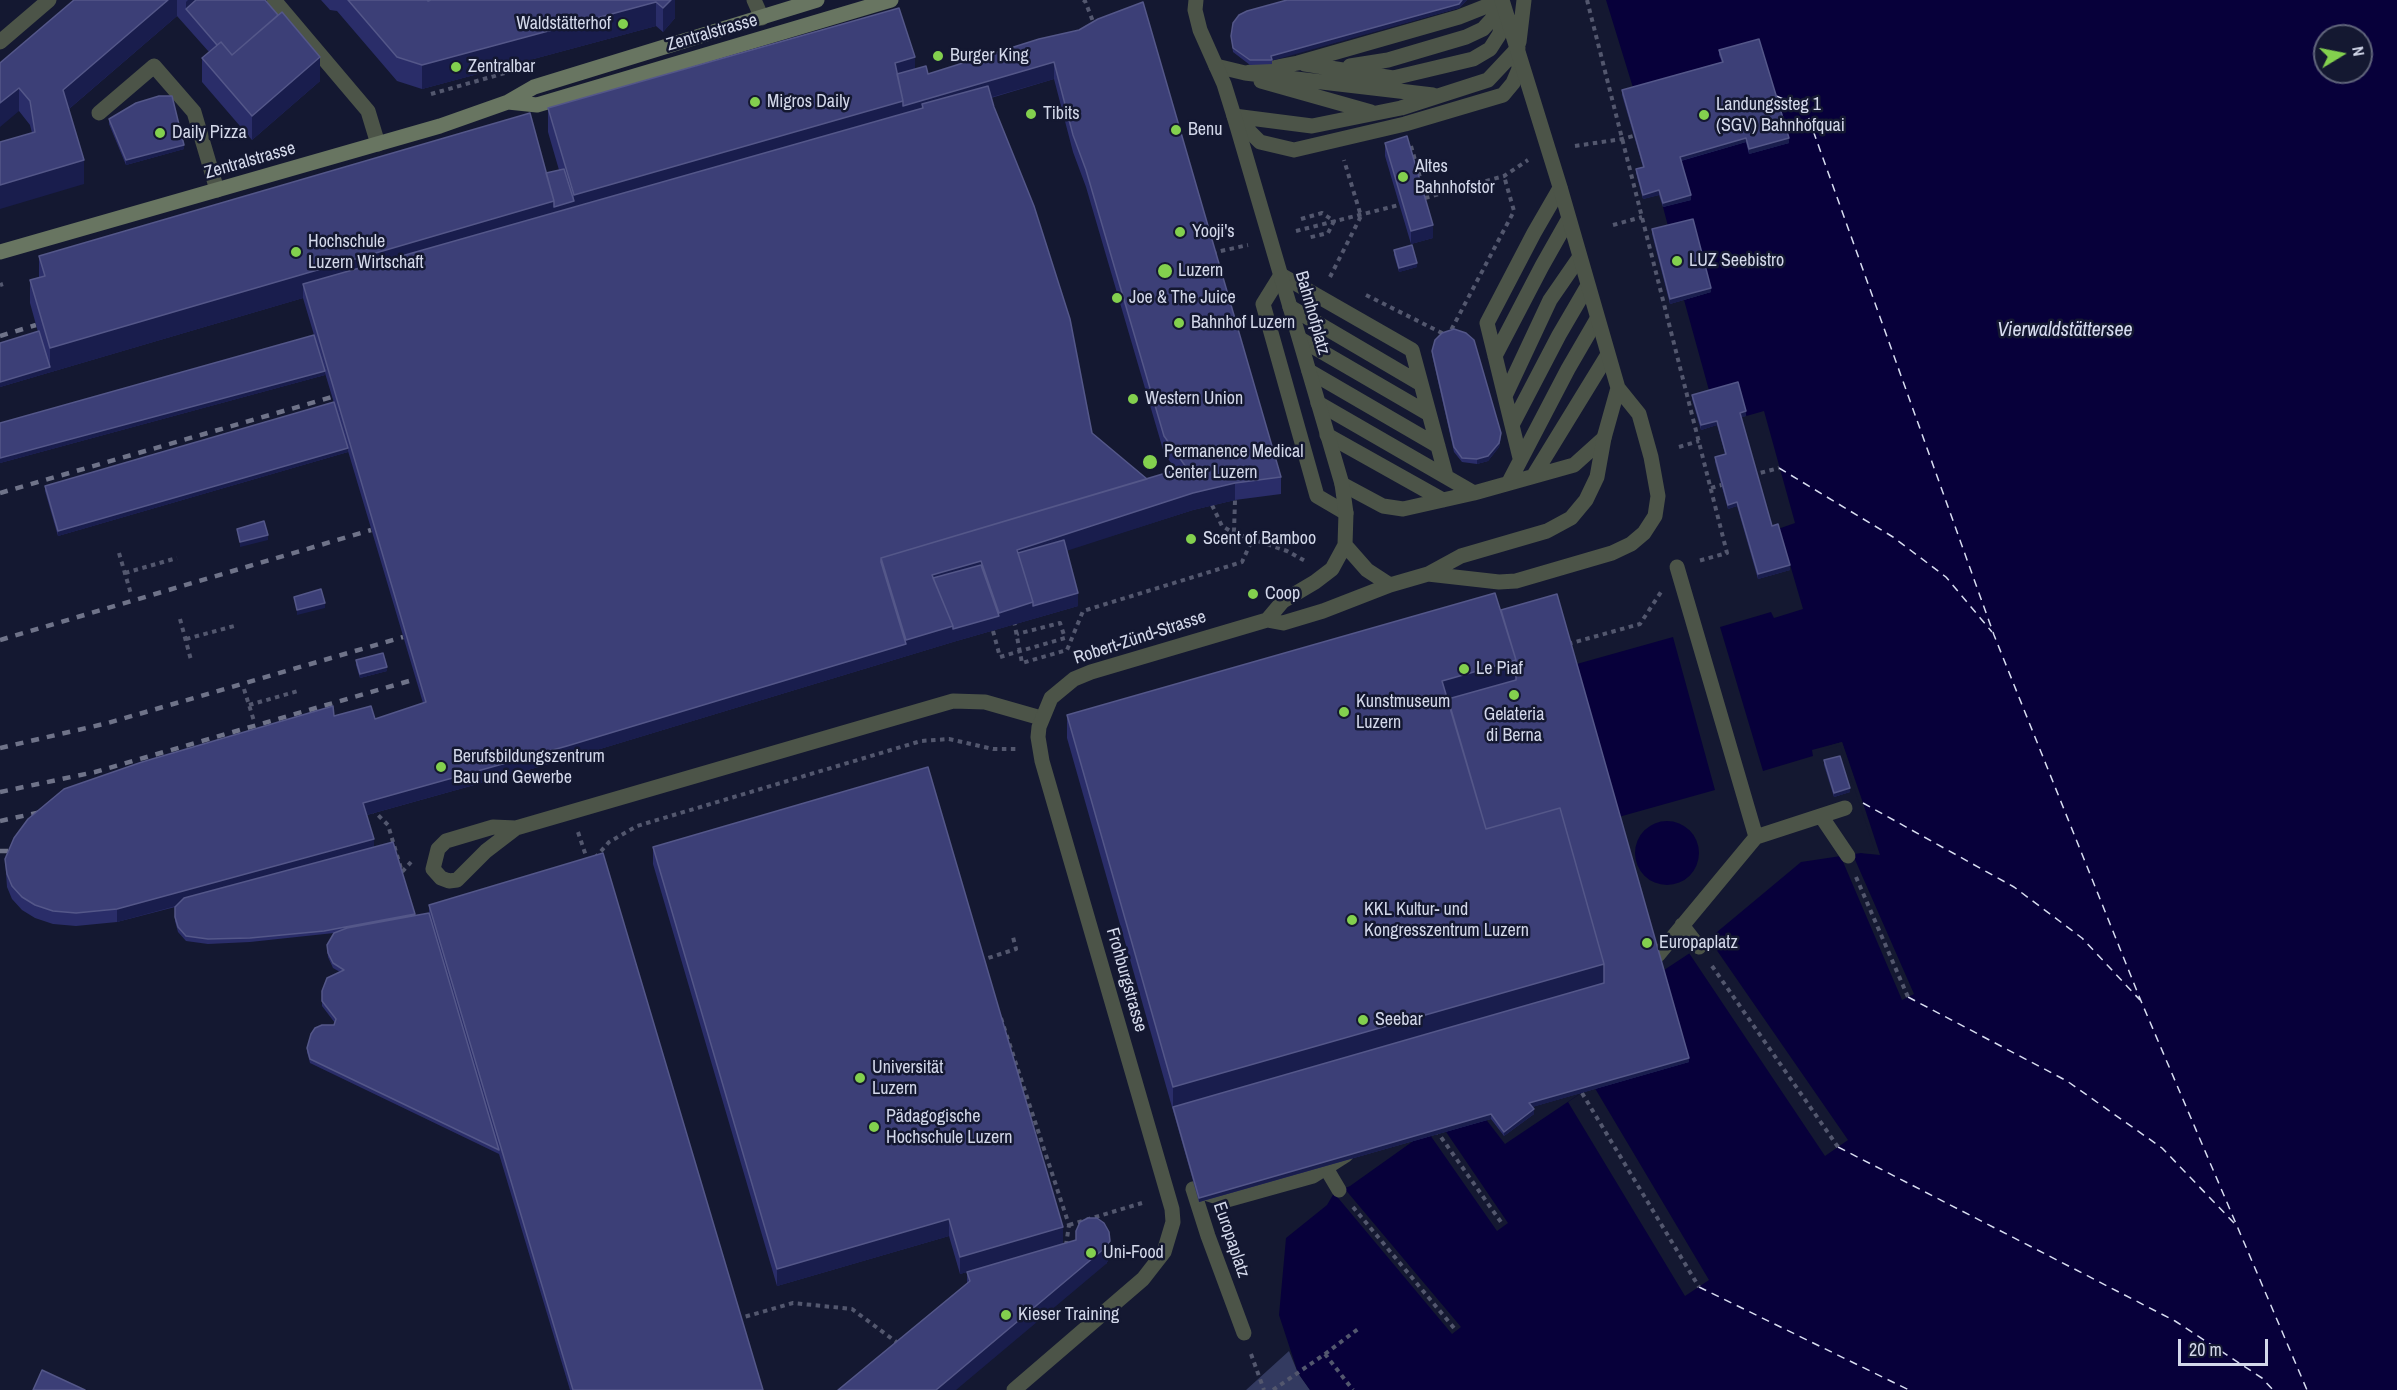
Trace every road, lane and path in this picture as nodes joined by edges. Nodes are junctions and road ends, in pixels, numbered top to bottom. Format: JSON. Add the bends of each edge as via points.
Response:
{"nodes":[{"id":1,"x":49,"y":0,"type":"edge"},
{"id":2,"x":274,"y":0,"type":"edge"},
{"id":3,"x":754,"y":0,"type":"edge"},
{"id":4,"x":817,"y":0,"type":"edge"},
{"id":5,"x":891,"y":0,"type":"edge"},
{"id":6,"x":1083,"y":0,"type":"edge"},
{"id":7,"x":1196,"y":0,"type":"edge"},
{"id":8,"x":1502,"y":0,"type":"edge"},
{"id":9,"x":1524,"y":0,"type":"edge"},
{"id":10,"x":1587,"y":0,"type":"edge"},
{"id":11,"x":762,"y":18,"type":"junction"},
{"id":12,"x":1095,"y":27,"type":"edge"},
{"id":13,"x":0,"y":42,"type":"edge"},
{"id":14,"x":1518,"y":48,"type":"junction"},
{"id":15,"x":1298,"y":63,"type":"junction"},
{"id":16,"x":1216,"y":66,"type":"junction"},
{"id":17,"x":1336,"y":68,"type":"junction"},
{"id":18,"x":1245,"y":73,"type":"junction"},
{"id":19,"x":1436,"y":96,"type":"junction"},
{"id":20,"x":508,"y":102,"type":"junction"},
{"id":21,"x":1375,"y":112,"type":"junction"},
{"id":22,"x":99,"y":113,"type":"dead end"},
{"id":23,"x":1234,"y":116,"type":"junction"},
{"id":24,"x":1645,"y":132,"type":"edge"},
{"id":25,"x":1622,"y":139,"type":"junction"},
{"id":26,"x":1338,"y":140,"type":"junction"},
{"id":27,"x":1410,"y":142,"type":"edge"},
{"id":28,"x":378,"y":144,"type":"junction"},
{"id":29,"x":1575,"y":146,"type":"dead end"},
{"id":30,"x":1528,"y":160,"type":"dead end"},
{"id":31,"x":1504,"y":176,"type":"junction"},
{"id":32,"x":1560,"y":188,"type":"junction"},
{"id":33,"x":218,"y":190,"type":"junction"},
{"id":34,"x":1399,"y":205,"type":"edge"},
{"id":35,"x":1361,"y":216,"type":"junction"},
{"id":36,"x":1642,"y":217,"type":"junction"},
{"id":37,"x":1301,"y":219,"type":"dead end"},
{"id":38,"x":1568,"y":220,"type":"junction"},
{"id":39,"x":1334,"y":221,"type":"junction"},
{"id":40,"x":1613,"y":225,"type":"dead end"},
{"id":41,"x":1296,"y":231,"type":"dead end"},
{"id":42,"x":1306,"y":238,"type":"dead end"},
{"id":43,"x":1251,"y":244,"type":"dead end"},
{"id":44,"x":0,"y":252,"type":"edge"},
{"id":45,"x":1212,"y":254,"type":"edge"},
{"id":46,"x":1579,"y":258,"type":"junction"},
{"id":47,"x":1321,"y":272,"type":"dead end"},
{"id":48,"x":1281,"y":275,"type":"junction"},
{"id":49,"x":1330,"y":277,"type":"junction"},
{"id":50,"x":1340,"y":282,"type":"dead end"},
{"id":51,"x":1587,"y":287,"type":"junction"},
{"id":52,"x":1359,"y":291,"type":"dead end"},
{"id":53,"x":1290,"y":307,"type":"junction"},
{"id":54,"x":1597,"y":320,"type":"junction"},
{"id":55,"x":1300,"y":339,"type":"junction"},
{"id":56,"x":1495,"y":356,"type":"junction"},
{"id":57,"x":1608,"y":356,"type":"junction"},
{"id":58,"x":1309,"y":371,"type":"junction"},
{"id":59,"x":1421,"y":384,"type":"junction"},
{"id":60,"x":1618,"y":388,"type":"junction"},
{"id":61,"x":1505,"y":396,"type":"junction"},
{"id":62,"x":1318,"y":404,"type":"junction"},
{"id":63,"x":1429,"y":414,"type":"junction"},
{"id":64,"x":1512,"y":425,"type":"junction"},
{"id":65,"x":1327,"y":435,"type":"junction"},
{"id":66,"x":1604,"y":438,"type":"junction"},
{"id":67,"x":1699,"y":441,"type":"junction"},
{"id":68,"x":1438,"y":446,"type":"junction"},
{"id":69,"x":1678,"y":447,"type":"dead end"},
{"id":70,"x":1520,"y":458,"type":"junction"},
{"id":71,"x":1779,"y":468,"type":"dead end"},
{"id":72,"x":1534,"y":475,"type":"junction"},
{"id":73,"x":1446,"y":476,"type":"junction"},
{"id":74,"x":1747,"y":477,"type":"edge"},
{"id":75,"x":1509,"y":482,"type":"junction"},
{"id":76,"x":1730,"y":482,"type":"edge"},
{"id":77,"x":1342,"y":484,"type":"junction"},
{"id":78,"x":1711,"y":488,"type":"junction"},
{"id":79,"x":1474,"y":493,"type":"junction"},
{"id":80,"x":1235,"y":500,"type":"edge"},
{"id":81,"x":1443,"y":500,"type":"junction"},
{"id":82,"x":1212,"y":505,"type":"edge"},
{"id":83,"x":1346,"y":513,"type":"junction"},
{"id":84,"x":1234,"y":533,"type":"junction"},
{"id":85,"x":1253,"y":538,"type":"junction"},
{"id":86,"x":1345,"y":545,"type":"junction"},
{"id":87,"x":119,"y":554,"type":"dead end"},
{"id":88,"x":177,"y":558,"type":"dead end"},
{"id":89,"x":1308,"y":562,"type":"dead end"},
{"id":90,"x":1677,"y":567,"type":"junction"},
{"id":91,"x":125,"y":573,"type":"junction"},
{"id":92,"x":1428,"y":573,"type":"junction"},
{"id":93,"x":1390,"y":585,"type":"junction"},
{"id":94,"x":131,"y":594,"type":"dead end"},
{"id":95,"x":1012,"y":613,"type":"edge"},
{"id":96,"x":180,"y":619,"type":"dead end"},
{"id":97,"x":1267,"y":620,"type":"junction"},
{"id":98,"x":238,"y":625,"type":"dead end"},
{"id":99,"x":993,"y":631,"type":"edge"},
{"id":100,"x":1020,"y":634,"type":"junction"},
{"id":101,"x":186,"y":639,"type":"junction"},
{"id":102,"x":1566,"y":645,"type":"edge"},
{"id":103,"x":191,"y":660,"type":"dead end"},
{"id":104,"x":244,"y":689,"type":"dead end"},
{"id":105,"x":298,"y":691,"type":"dead end"},
{"id":106,"x":249,"y":705,"type":"junction"},
{"id":107,"x":1041,"y":718,"type":"junction"},
{"id":108,"x":254,"y":721,"type":"dead end"},
{"id":109,"x":1039,"y":748,"type":"junction"},
{"id":110,"x":1845,"y":808,"type":"dead end"},
{"id":111,"x":1821,"y":816,"type":"junction"},
{"id":112,"x":516,"y":828,"type":"junction"},
{"id":113,"x":578,"y":831,"type":"dead end"},
{"id":114,"x":1756,"y":837,"type":"junction"},
{"id":115,"x":1848,"y":856,"type":"joint"},
{"id":116,"x":587,"y":865,"type":"edge"},
{"id":117,"x":590,"y":870,"type":"edge"},
{"id":118,"x":1682,"y":925,"type":"junction"},
{"id":119,"x":1013,"y":937,"type":"dead end"},
{"id":120,"x":1699,"y":947,"type":"joint"},
{"id":121,"x":986,"y":971,"type":"edge"},
{"id":122,"x":1629,"y":974,"type":"edge"},
{"id":123,"x":1908,"y":997,"type":"dead end"},
{"id":124,"x":1000,"y":1015,"type":"edge"},
{"id":125,"x":1582,"y":1093,"type":"edge"},
{"id":126,"x":1434,"y":1127,"type":"edge"},
{"id":127,"x":1838,"y":1147,"type":"dead end"},
{"id":128,"x":1354,"y":1150,"type":"edge"},
{"id":129,"x":1326,"y":1168,"type":"junction"},
{"id":130,"x":1339,"y":1190,"type":"joint"},
{"id":131,"x":1142,"y":1203,"type":"dead end"},
{"id":132,"x":1069,"y":1225,"type":"junction"},
{"id":133,"x":1503,"y":1225,"type":"dead end"},
{"id":134,"x":1066,"y":1254,"type":"edge"},
{"id":135,"x":1224,"y":1280,"type":"junction"},
{"id":136,"x":1699,"y":1287,"type":"dead end"},
{"id":137,"x":1212,"y":1290,"type":"dead end"},
{"id":138,"x":732,"y":1321,"type":"edge"},
{"id":139,"x":1454,"y":1328,"type":"dead end"},
{"id":140,"x":1358,"y":1329,"type":"dead end"},
{"id":141,"x":1244,"y":1334,"type":"joint"},
{"id":142,"x":903,"y":1347,"type":"edge"},
{"id":143,"x":1325,"y":1354,"type":"junction"},
{"id":144,"x":1014,"y":1390,"type":"edge"},
{"id":145,"x":1264,"y":1390,"type":"edge"},
{"id":146,"x":1273,"y":1390,"type":"edge"},
{"id":147,"x":1353,"y":1390,"type":"edge"}],
"edges":[{"from":1,"to":13,"type":"street"},
{"from":2,"to":28,"type":"street","via":[[368,111]]},
{"from":3,"to":11,"type":"street"},
{"from":4,"to":11,"type":"main road","name":"Zentralstrasse"},
{"from":5,"to":20,"type":"main road","name":"Zentralstrasse","via":[[537,105]]},
{"from":6,"to":12,"type":"path"},
{"from":7,"to":16,"type":"street","name":"Bahnhofplatz","via":[[1200,30]]},
{"from":8,"to":14,"type":"street"},
{"from":8,"to":15,"type":"street","via":[[1459,17]]},
{"from":8,"to":17,"type":"street","via":[[1483,29],[1466,37],[1388,60]]},
{"from":8,"to":17,"type":"street","via":[[1499,35],[1490,50],[1473,59],[1393,78]]},
{"from":9,"to":14,"type":"street"},
{"from":10,"to":25,"type":"path"},
{"from":11,"to":20,"type":"main road","name":"Zentralstrasse","via":[[534,87]]},
{"from":14,"to":19,"type":"street","via":[[1488,81]]},
{"from":14,"to":26,"type":"street","via":[[1519,69],[1503,95]]},
{"from":14,"to":32,"type":"street"},
{"from":15,"to":17,"type":"street"},
{"from":15,"to":18,"type":"street"},
{"from":16,"to":18,"type":"street"},
{"from":16,"to":23,"type":"street","name":"Bahnhofplatz"},
{"from":18,"to":19,"type":"street"},
{"from":18,"to":21,"type":"street","via":[[1267,84]]},
{"from":19,"to":21,"type":"street"},
{"from":20,"to":28,"type":"main road","name":"Zentralstrasse"},
{"from":21,"to":23,"type":"street","via":[[1312,126]]},
{"from":22,"to":33,"type":"street","via":[[154,66],[194,112]]},
{"from":23,"to":26,"type":"street","via":[[1260,142],[1294,150]]},
{"from":23,"to":48,"type":"street","name":"Bahnhofplatz"},
{"from":24,"to":25,"type":"path"},
{"from":25,"to":29,"type":"path"},
{"from":25,"to":36,"type":"path"},
{"from":26,"to":35,"type":"path"},
{"from":27,"to":31,"type":"path","via":[[1424,198]]},
{"from":28,"to":33,"type":"main road","name":"Zentralstrasse"},
{"from":30,"to":31,"type":"path"},
{"from":31,"to":52,"type":"path","via":[[1514,211],[1448,336]]},
{"from":32,"to":38,"type":"street"},
{"from":32,"to":56,"type":"street","via":[[1487,323]]},
{"from":33,"to":44,"type":"main road","name":"Zentralstrasse"},
{"from":34,"to":35,"type":"path"},
{"from":35,"to":39,"type":"path"},
{"from":35,"to":49,"type":"path"},
{"from":36,"to":40,"type":"path"},
{"from":36,"to":67,"type":"path"},
{"from":37,"to":39,"type":"path","via":[[1322,213]]},
{"from":38,"to":46,"type":"street"},
{"from":38,"to":56,"type":"street"},
{"from":39,"to":41,"type":"path"},
{"from":39,"to":42,"type":"path","via":[[1328,233]]},
{"from":43,"to":45,"type":"path"},
{"from":46,"to":51,"type":"street"},
{"from":46,"to":61,"type":"street","via":[[1550,300]]},
{"from":47,"to":49,"type":"path"},
{"from":48,"to":53,"type":"street","name":"Bahnhofplatz"},
{"from":48,"to":59,"type":"street","via":[[1412,350]]},
{"from":48,"to":83,"type":"street","via":[[1263,304],[1317,496]]},
{"from":49,"to":50,"type":"path"},
{"from":51,"to":54,"type":"street"},
{"from":51,"to":64,"type":"street"},
{"from":53,"to":55,"type":"street","name":"Bahnhofplatz"},
{"from":53,"to":59,"type":"street"},
{"from":54,"to":57,"type":"street"},
{"from":54,"to":70,"type":"street"},
{"from":55,"to":58,"type":"street","name":"Bahnhofplatz"},
{"from":55,"to":63,"type":"street"},
{"from":56,"to":61,"type":"street"},
{"from":57,"to":60,"type":"street"},
{"from":57,"to":72,"type":"street"},
{"from":58,"to":62,"type":"street","name":"Bahnhofplatz"},
{"from":58,"to":68,"type":"street"},
{"from":59,"to":63,"type":"street"},
{"from":60,"to":66,"type":"street"},
{"from":60,"to":92,"type":"street","via":[[1639,414],[1652,456],[1658,496],[1655,516],[1644,533],[1612,553],[1516,581]]},
{"from":61,"to":64,"type":"street"},
{"from":62,"to":65,"type":"street","name":"Bahnhofplatz"},
{"from":62,"to":73,"type":"street"},
{"from":63,"to":68,"type":"street"},
{"from":64,"to":70,"type":"street"},
{"from":65,"to":77,"type":"street","name":"Bahnhofplatz"},
{"from":65,"to":81,"type":"street"},
{"from":66,"to":72,"type":"street","via":[[1574,465]]},
{"from":66,"to":92,"type":"street","via":[[1597,477],[1586,500],[1570,518],[1547,531],[1461,556]]},
{"from":67,"to":69,"type":"path"},
{"from":67,"to":78,"type":"path"},
{"from":68,"to":73,"type":"street"},
{"from":70,"to":75,"type":"street"},
{"from":71,"to":74,"type":"path"},
{"from":72,"to":75,"type":"street"},
{"from":73,"to":79,"type":"street"},
{"from":75,"to":79,"type":"street"},
{"from":76,"to":78,"type":"path"},
{"from":77,"to":81,"type":"street","via":[[1383,506],[1403,509]]},
{"from":77,"to":83,"type":"street","name":"Bahnhofplatz"},
{"from":78,"to":90,"type":"path","via":[[1726,553]]},
{"from":79,"to":81,"type":"street"},
{"from":80,"to":84,"type":"path"},
{"from":82,"to":84,"type":"path","via":[[1222,526]]},
{"from":83,"to":86,"type":"street","name":"Bahnhofplatz"},
{"from":84,"to":85,"type":"path"},
{"from":85,"to":89,"type":"path"},
{"from":85,"to":100,"type":"path","via":[[1242,562],[1083,610],[1067,650],[1022,663]]},
{"from":86,"to":93,"type":"street","via":[[1367,570]]},
{"from":86,"to":97,"type":"street","via":[[1332,569],[1282,601]]},
{"from":87,"to":91,"type":"path"},
{"from":88,"to":91,"type":"path"},
{"from":90,"to":102,"type":"path","via":[[1640,624]]},
{"from":90,"to":114,"type":"street"},
{"from":91,"to":94,"type":"path"},
{"from":92,"to":93,"type":"street"},
{"from":93,"to":97,"type":"street","name":"Robert-Zünd-Strasse","via":[[1293,620]]},
{"from":95,"to":100,"type":"path"},
{"from":96,"to":101,"type":"path"},
{"from":97,"to":107,"type":"street","name":"Robert-Zünd-Strasse","via":[[1074,679],[1051,698]]},
{"from":98,"to":101,"type":"path"},
{"from":99,"to":100,"type":"path","via":[[1000,657],[1065,638],[1060,622]]},
{"from":101,"to":103,"type":"path"},
{"from":104,"to":106,"type":"path"},
{"from":105,"to":106,"type":"path"},
{"from":106,"to":108,"type":"path"},
{"from":107,"to":109,"type":"street","name":"Frohburgstrasse"},
{"from":107,"to":112,"type":"street","via":[[961,700]]},
{"from":109,"to":116,"type":"path","via":[[993,749],[948,739],[921,741],[637,826],[609,842]]},
{"from":109,"to":144,"type":"street","name":"Frohburgstrasse","via":[[1173,1222],[1164,1252],[1143,1279]]},
{"from":110,"to":111,"type":"street"},
{"from":111,"to":114,"type":"street"},
{"from":111,"to":115,"type":"street"},
{"from":112,"to":112,"type":"street","via":[[493,827],[446,841],[438,849],[433,869],[441,878],[457,880]]},
{"from":113,"to":117,"type":"path"},
{"from":114,"to":118,"type":"street"},
{"from":115,"to":123,"type":"path"},
{"from":118,"to":120,"type":"street"},
{"from":118,"to":122,"type":"street","via":[[1658,955]]},
{"from":119,"to":121,"type":"path","via":[[1016,950],[982,960]]},
{"from":120,"to":127,"type":"path"},
{"from":124,"to":132,"type":"path"},
{"from":125,"to":136,"type":"path"},
{"from":126,"to":133,"type":"path"},
{"from":128,"to":129,"type":"street","name":"Europaplatz"},
{"from":129,"to":130,"type":"street"},
{"from":129,"to":135,"type":"street","name":"Europaplatz","via":[[1313,1176],[1227,1200],[1193,1189]]},
{"from":130,"to":139,"type":"path"},
{"from":131,"to":132,"type":"path"},
{"from":132,"to":134,"type":"path"},
{"from":135,"to":137,"type":"street"},
{"from":135,"to":141,"type":"street","name":"Europaplatz"},
{"from":138,"to":142,"type":"path","via":[[793,1303],[852,1309]]},
{"from":140,"to":143,"type":"path"},
{"from":141,"to":145,"type":"path"},
{"from":143,"to":146,"type":"path"},
{"from":143,"to":147,"type":"path"}]}
